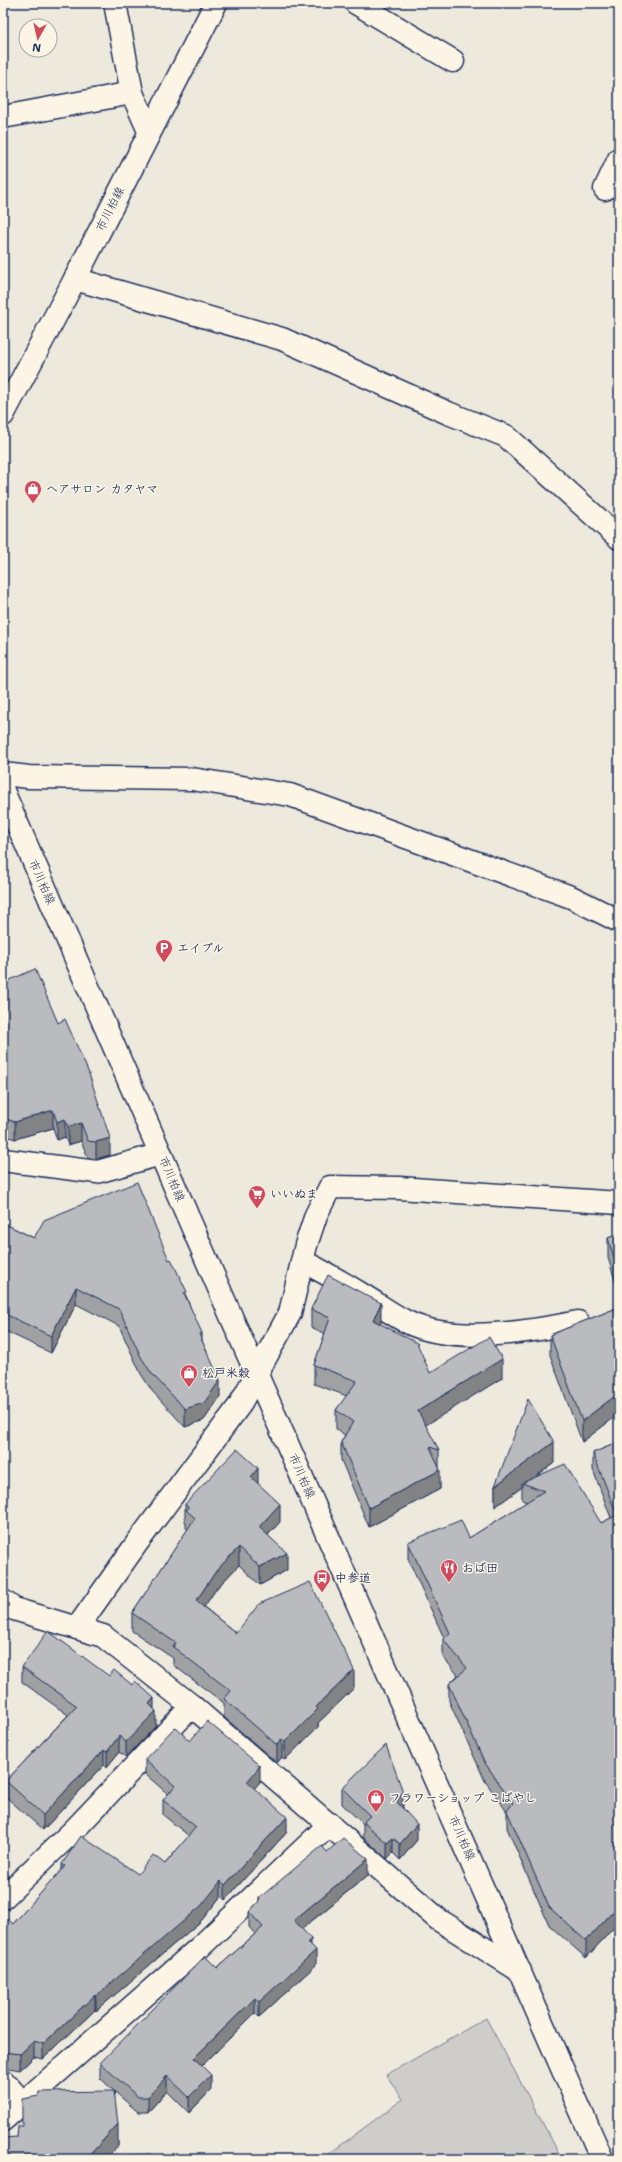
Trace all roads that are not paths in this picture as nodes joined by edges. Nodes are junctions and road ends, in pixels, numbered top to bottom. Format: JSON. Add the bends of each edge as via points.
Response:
{"nodes":[{"id":1,"x":115,"y":3,"type":"edge"},
{"id":2,"x":216,"y":3,"type":"edge"},
{"id":3,"x":356,"y":3,"type":"edge"},
{"id":4,"x":453,"y":61,"type":"dead end"},
{"id":5,"x":132,"y":93,"type":"junction"},
{"id":6,"x":3,"y":117,"type":"edge"},
{"id":7,"x":149,"y":131,"type":"junction"},
{"id":8,"x":619,"y":159,"type":"edge"},
{"id":9,"x":605,"y":189,"type":"dead end"},
{"id":10,"x":75,"y":279,"type":"junction"},
{"id":11,"x":3,"y":415,"type":"edge"},
{"id":12,"x":619,"y":538,"type":"edge"},
{"id":13,"x":3,"y":774,"type":"edge"},
{"id":14,"x":3,"y":791,"type":"edge"},
{"id":15,"x":619,"y":921,"type":"edge"},
{"id":16,"x":161,"y":1154,"type":"junction"},
{"id":17,"x":3,"y":1160,"type":"edge"},
{"id":18,"x":619,"y":1203,"type":"edge"},
{"id":19,"x":302,"y":1261,"type":"junction"},
{"id":20,"x":578,"y":1322,"type":"edge"},
{"id":21,"x":257,"y":1372,"type":"junction"},
{"id":22,"x":7,"y":1612,"type":"edge"},
{"id":23,"x":77,"y":1628,"type":"junction"},
{"id":24,"x":192,"y":1706,"type":"junction"},
{"id":25,"x":330,"y":1824,"type":"junction"},
{"id":26,"x":3,"y":1898,"type":"edge"},
{"id":27,"x":520,"y":1971,"type":"junction"},
{"id":28,"x":3,"y":2081,"type":"edge"},
{"id":29,"x":22,"y":2102,"type":"junction"},
{"id":30,"x":3,"y":2120,"type":"edge"},
{"id":31,"x":602,"y":2159,"type":"edge"}],
"edges":[{"from":1,"to":5,"type":"street"},
{"from":2,"to":7,"type":"street","name":"市川柏線"},
{"from":3,"to":4,"type":"street"},
{"from":5,"to":6,"type":"street"},
{"from":5,"to":7,"type":"street"},
{"from":7,"to":10,"type":"street","name":"市川柏線"},
{"from":8,"to":9,"type":"street"},
{"from":10,"to":11,"type":"street","name":"市川柏線"},
{"from":10,"to":12,"type":"street","via":[[282,339],[506,436]]},
{"from":13,"to":15,"type":"street","via":[[29,777],[192,780],[290,795],[571,897]]},
{"from":14,"to":16,"type":"street","name":"市川柏線"},
{"from":16,"to":17,"type":"street","via":[[97,1172]]},
{"from":16,"to":21,"type":"street","name":"市川柏線"},
{"from":18,"to":19,"type":"street","via":[[399,1188],[330,1187],[316,1215]]},
{"from":19,"to":20,"type":"street","via":[[408,1322],[430,1330],[460,1335],[535,1331]]},
{"from":19,"to":21,"type":"street","via":[[290,1313]]},
{"from":21,"to":23,"type":"street","via":[[239,1406]]},
{"from":21,"to":27,"type":"street","name":"市川柏線"},
{"from":22,"to":23,"type":"street"},
{"from":23,"to":24,"type":"street","via":[[104,1636]]},
{"from":24,"to":25,"type":"street"},
{"from":24,"to":26,"type":"street","via":[[74,1831]]},
{"from":25,"to":27,"type":"street","via":[[439,1920]]},
{"from":25,"to":29,"type":"street","via":[[199,1948]]},
{"from":27,"to":31,"type":"street","name":"市川柏線"},
{"from":28,"to":29,"type":"street"},
{"from":29,"to":30,"type":"street"}]}
